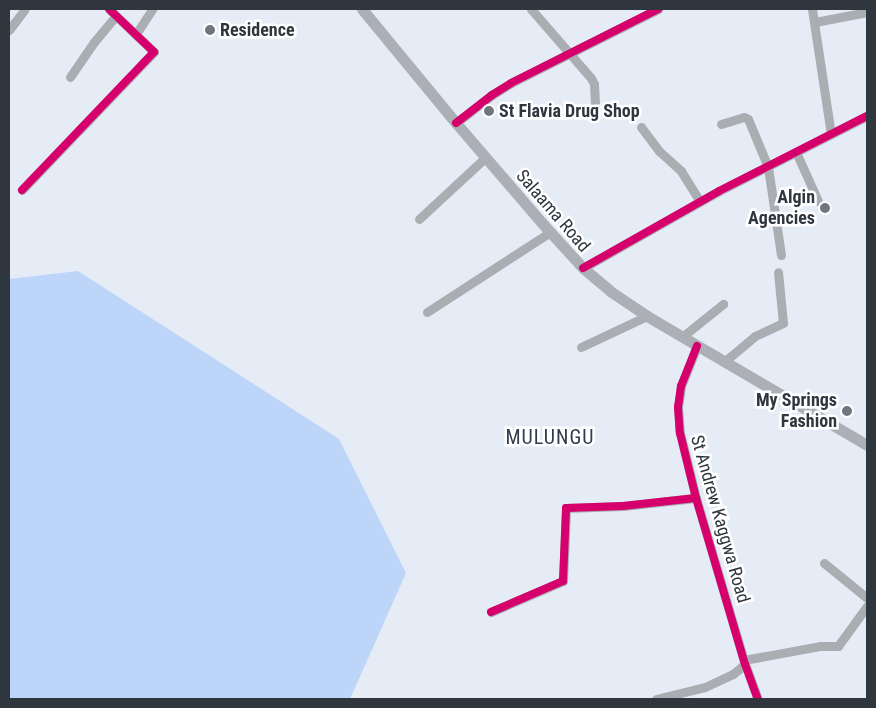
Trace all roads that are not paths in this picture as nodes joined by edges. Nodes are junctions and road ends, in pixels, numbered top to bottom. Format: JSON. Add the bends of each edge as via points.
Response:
{"nodes":[{"id":1,"x":25,"y":9,"type":"edge"},
{"id":2,"x":109,"y":9,"type":"edge"},
{"id":3,"x":152,"y":9,"type":"edge"},
{"id":4,"x":362,"y":9,"type":"edge"},
{"id":5,"x":531,"y":9,"type":"edge"},
{"id":6,"x":658,"y":9,"type":"edge"},
{"id":7,"x":812,"y":9,"type":"edge"},
{"id":8,"x":867,"y":12,"type":"edge"},
{"id":9,"x":115,"y":17,"type":"junction"},
{"id":10,"x":815,"y":22,"type":"junction"},
{"id":11,"x":9,"y":30,"type":"edge"},
{"id":12,"x":136,"y":34,"type":"junction"},
{"id":13,"x":568,"y":54,"type":"junction"},
{"id":14,"x":70,"y":77,"type":"dead end"},
{"id":15,"x":596,"y":104,"type":"dead end"},
{"id":16,"x":867,"y":116,"type":"edge"},
{"id":17,"x":456,"y":124,"type":"junction"},
{"id":18,"x":721,"y":124,"type":"dead end"},
{"id":19,"x":641,"y":127,"type":"dead end"},
{"id":20,"x":830,"y":134,"type":"junction"},
{"id":21,"x":796,"y":152,"type":"junction"},
{"id":22,"x":486,"y":157,"type":"junction"},
{"id":23,"x":768,"y":167,"type":"junction"},
{"id":24,"x":22,"y":190,"type":"dead end"},
{"id":25,"x":818,"y":200,"type":"dead end"},
{"id":26,"x":700,"y":202,"type":"junction"},
{"id":27,"x":419,"y":219,"type":"dead end"},
{"id":28,"x":550,"y":232,"type":"junction"},
{"id":29,"x":781,"y":255,"type":"dead end"},
{"id":30,"x":583,"y":268,"type":"junction"},
{"id":31,"x":778,"y":272,"type":"dead end"},
{"id":32,"x":722,"y":304,"type":"dead end"},
{"id":33,"x":428,"y":312,"type":"dead end"},
{"id":34,"x":647,"y":316,"type":"junction"},
{"id":35,"x":682,"y":337,"type":"junction"},
{"id":36,"x":697,"y":346,"type":"junction"},
{"id":37,"x":581,"y":347,"type":"dead end"},
{"id":38,"x":724,"y":362,"type":"junction"},
{"id":39,"x":867,"y":445,"type":"edge"},
{"id":40,"x":696,"y":498,"type":"junction"},
{"id":41,"x":824,"y":563,"type":"dead end"},
{"id":42,"x":867,"y":598,"type":"edge"},
{"id":43,"x":867,"y":606,"type":"edge"},
{"id":44,"x":491,"y":612,"type":"dead end"},
{"id":45,"x":860,"y":617,"type":"junction"},
{"id":46,"x":867,"y":623,"type":"edge"},
{"id":47,"x":744,"y":662,"type":"junction"},
{"id":48,"x":656,"y":699,"type":"edge"},
{"id":49,"x":758,"y":699,"type":"edge"}],
"edges":[{"from":1,"to":11,"type":"street"},
{"from":2,"to":9,"type":"street"},
{"from":3,"to":12,"type":"street"},
{"from":4,"to":17,"type":"main road","name":"Salaama Road"},
{"from":5,"to":13,"type":"street"},
{"from":6,"to":13,"type":"street"},
{"from":7,"to":10,"type":"street"},
{"from":8,"to":10,"type":"street"},
{"from":9,"to":12,"type":"street"},
{"from":9,"to":14,"type":"street"},
{"from":10,"to":20,"type":"street"},
{"from":12,"to":24,"type":"street","via":[[154,52]]},
{"from":13,"to":15,"type":"street","via":[[591,78]]},
{"from":13,"to":17,"type":"street","via":[[492,95]]},
{"from":16,"to":20,"type":"street"},
{"from":17,"to":22,"type":"main road","name":"Salaama Road"},
{"from":18,"to":23,"type":"street","via":[[744,117],[748,119]]},
{"from":19,"to":26,"type":"street","via":[[681,172]]},
{"from":20,"to":21,"type":"street"},
{"from":21,"to":23,"type":"street"},
{"from":21,"to":25,"type":"street"},
{"from":22,"to":27,"type":"street"},
{"from":22,"to":28,"type":"main road","name":"Salaama Road"},
{"from":23,"to":26,"type":"street"},
{"from":23,"to":29,"type":"street"},
{"from":26,"to":30,"type":"street"},
{"from":28,"to":30,"type":"main road","name":"Salaama Road"},
{"from":28,"to":33,"type":"street"},
{"from":30,"to":34,"type":"main road","name":"Salaama Road"},
{"from":31,"to":38,"type":"street","via":[[783,323],[755,336]]},
{"from":32,"to":35,"type":"street"},
{"from":34,"to":35,"type":"main road","name":"Salaama Road"},
{"from":34,"to":37,"type":"street"},
{"from":35,"to":36,"type":"main road","name":"Salaama Road"},
{"from":36,"to":38,"type":"main road","name":"Salaama Road"},
{"from":36,"to":40,"type":"street","name":"St Andrew Kaggwa Road","via":[[683,378],[678,407],[680,433]]},
{"from":38,"to":39,"type":"main road","name":"Salaama Road"},
{"from":40,"to":44,"type":"street","via":[[566,508],[563,581]]},
{"from":40,"to":47,"type":"street","name":"St Andrew Kaggwa Road"},
{"from":41,"to":42,"type":"street"},
{"from":43,"to":45,"type":"street"},
{"from":45,"to":46,"type":"street"},
{"from":45,"to":47,"type":"street","via":[[838,646],[820,646]]},
{"from":47,"to":48,"type":"street","via":[[733,674],[705,687]]},
{"from":47,"to":49,"type":"street","name":"St Andrew Kaggwa Road"}]}
